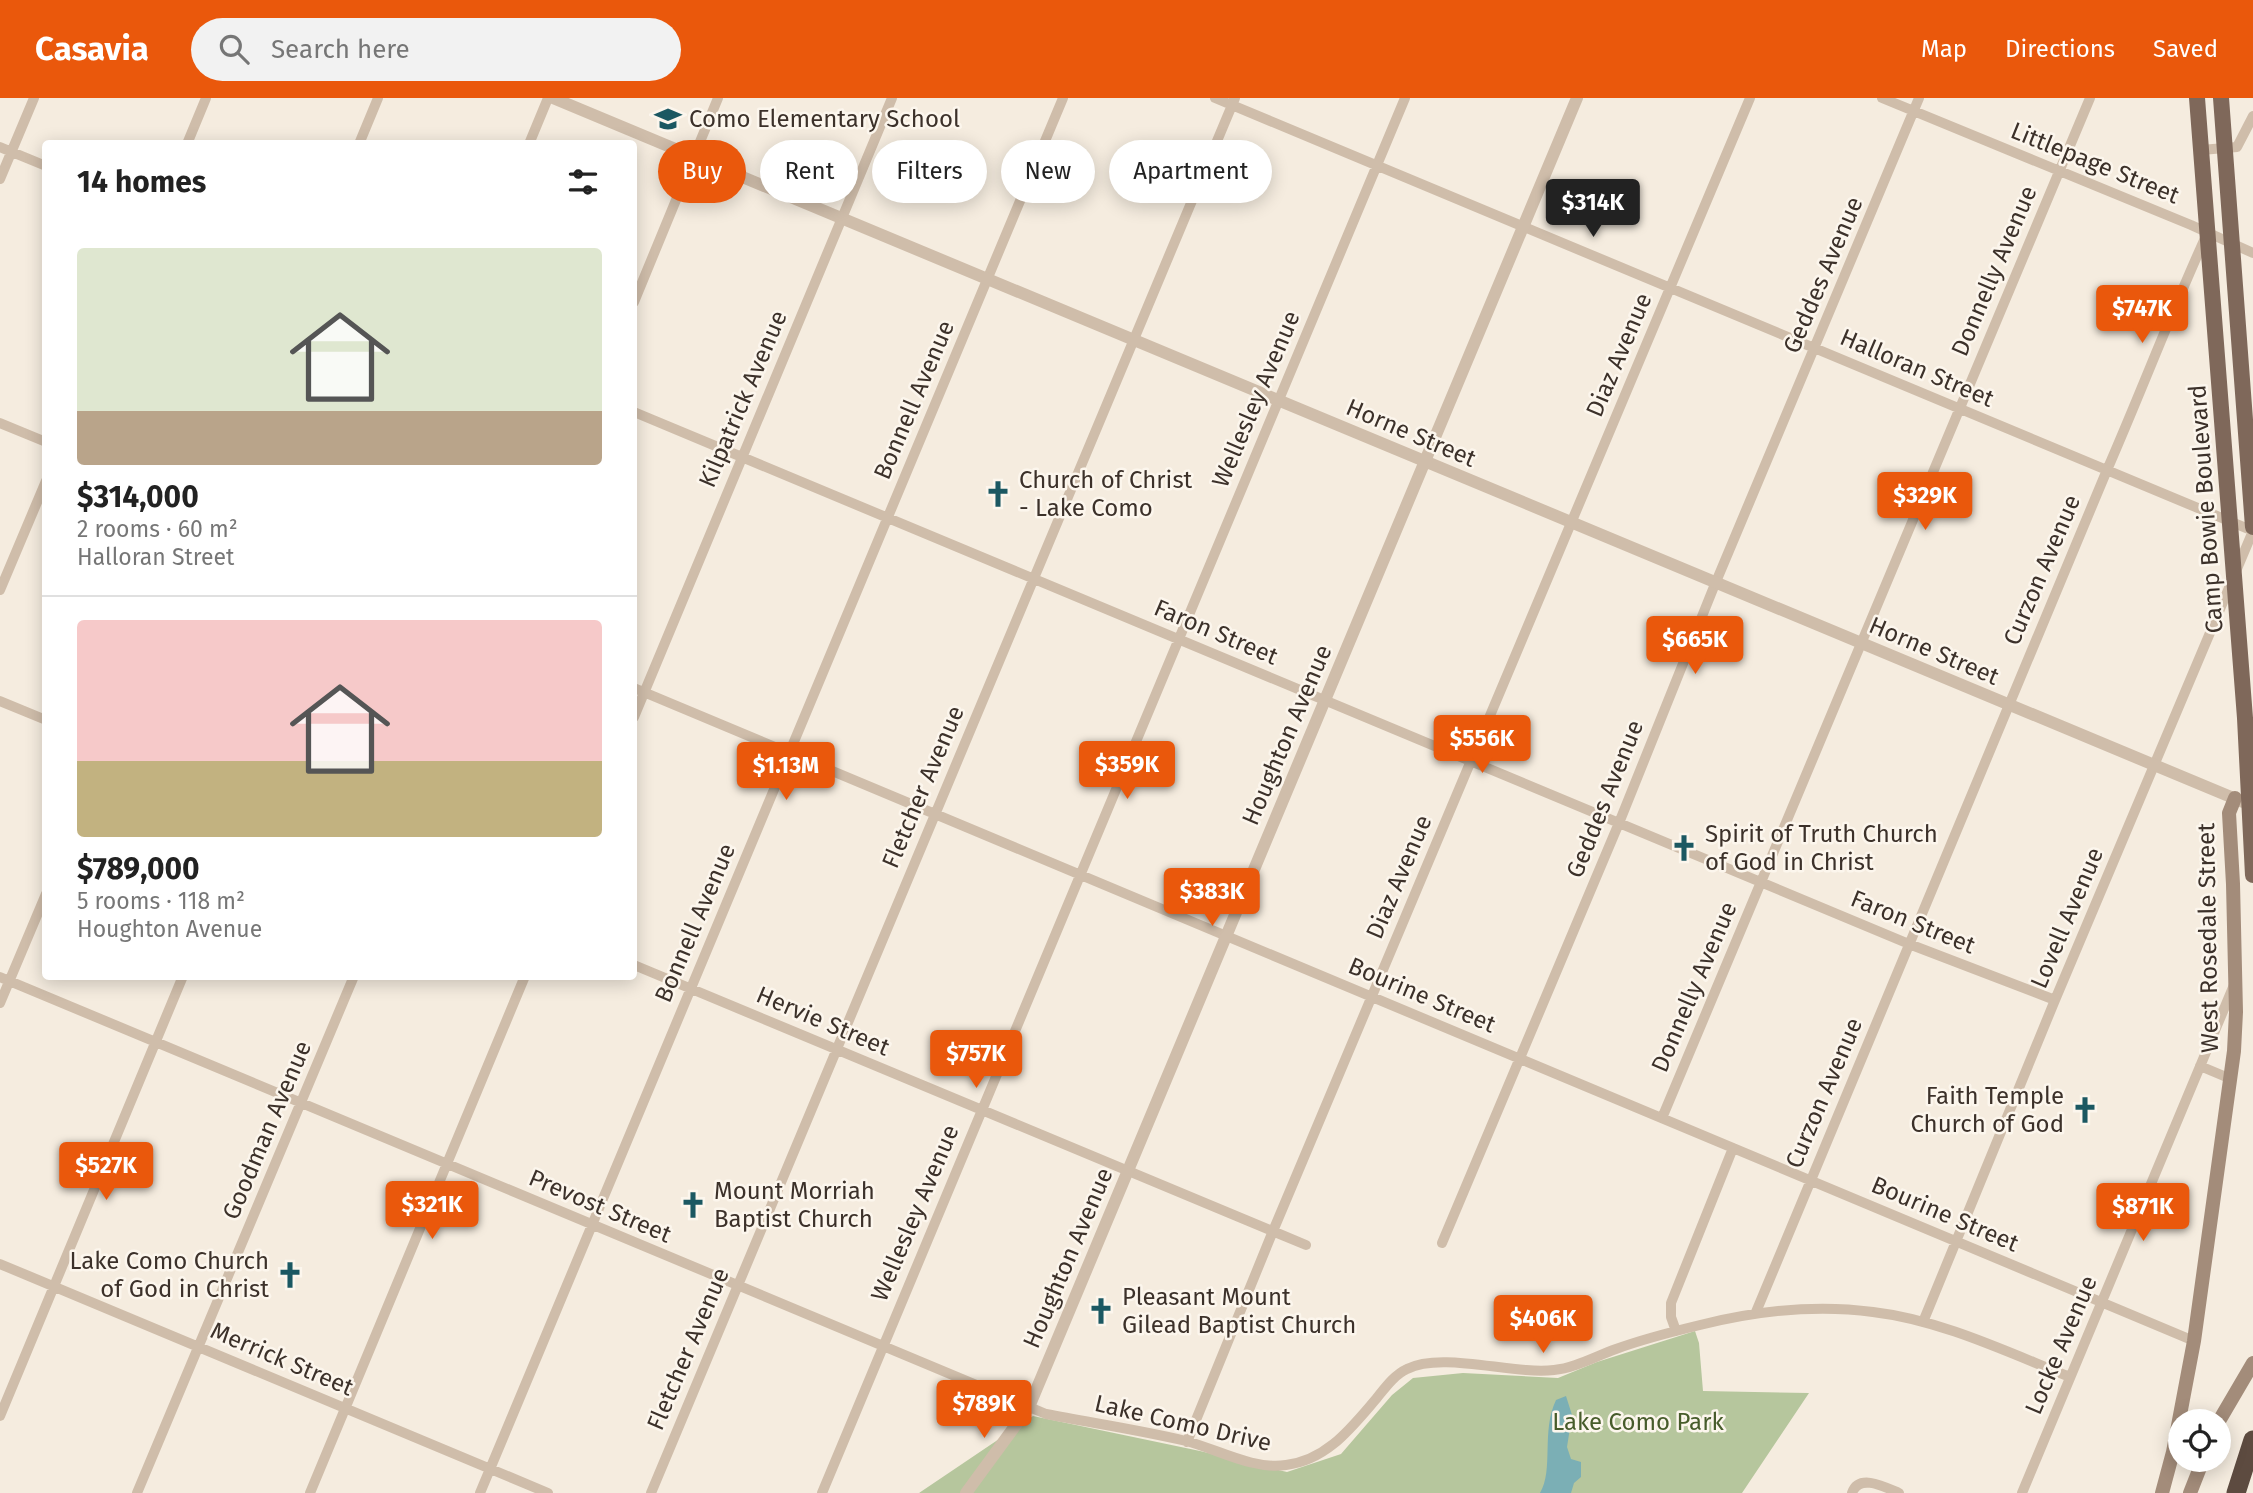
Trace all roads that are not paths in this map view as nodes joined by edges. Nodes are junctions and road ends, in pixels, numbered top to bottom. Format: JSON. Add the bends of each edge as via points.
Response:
{"nodes":[{"id":1,"x":34,"y":98,"type":"edge"},
{"id":2,"x":206,"y":98,"type":"edge"},
{"id":3,"x":378,"y":98,"type":"edge"},
{"id":4,"x":548,"y":98,"type":"edge"},
{"id":5,"x":553,"y":98,"type":"edge"},
{"id":6,"x":718,"y":98,"type":"edge"},
{"id":7,"x":892,"y":98,"type":"edge"},
{"id":8,"x":1063,"y":98,"type":"edge"},
{"id":9,"x":1215,"y":98,"type":"edge"},
{"id":10,"x":1405,"y":98,"type":"edge"},
{"id":11,"x":1577,"y":98,"type":"edge"},
{"id":12,"x":1749,"y":98,"type":"edge"},
{"id":13,"x":1882,"y":98,"type":"edge"},
{"id":14,"x":1919,"y":98,"type":"edge"},
{"id":15,"x":2090,"y":98,"type":"edge"},
{"id":16,"x":2197,"y":98,"type":"edge"},
{"id":17,"x":2221,"y":98,"type":"edge"},
{"id":18,"x":1233,"y":102,"type":"edge"},
{"id":19,"x":1914,"y":111,"type":"junction"},
{"id":20,"x":2253,"y":116,"type":"edge"},
{"id":21,"x":189,"y":140,"type":"edge"},
{"id":22,"x":361,"y":140,"type":"edge"},
{"id":23,"x":531,"y":140,"type":"edge"},
{"id":24,"x":701,"y":140,"type":"edge"},
{"id":25,"x":658,"y":141,"type":"edge"},
{"id":26,"x":0,"y":147,"type":"edge"},
{"id":27,"x":2224,"y":149,"type":"junction"},
{"id":28,"x":2201,"y":150,"type":"junction"},
{"id":29,"x":11,"y":152,"type":"junction"},
{"id":30,"x":42,"y":164,"type":"edge"},
{"id":31,"x":1377,"y":166,"type":"junction"},
{"id":32,"x":2059,"y":172,"type":"junction"},
{"id":33,"x":746,"y":178,"type":"edge"},
{"id":34,"x":0,"y":179,"type":"edge"},
{"id":35,"x":675,"y":203,"type":"edge"},
{"id":36,"x":842,"y":218,"type":"junction"},
{"id":37,"x":1523,"y":226,"type":"junction"},
{"id":38,"x":2207,"y":233,"type":"junction"},
{"id":39,"x":2232,"y":244,"type":"junction"},
{"id":40,"x":2253,"y":253,"type":"edge"},
{"id":41,"x":987,"y":279,"type":"junction"},
{"id":42,"x":1670,"y":288,"type":"junction"},
{"id":43,"x":637,"y":295,"type":"edge"},
{"id":44,"x":1133,"y":340,"type":"junction"},
{"id":45,"x":1815,"y":348,"type":"junction"},
{"id":46,"x":1278,"y":400,"type":"junction"},
{"id":47,"x":1959,"y":408,"type":"junction"},
{"id":48,"x":637,"y":413,"type":"edge"},
{"id":49,"x":0,"y":423,"type":"edge"},
{"id":50,"x":42,"y":440,"type":"edge"},
{"id":51,"x":742,"y":457,"type":"junction"},
{"id":52,"x":1425,"y":461,"type":"junction"},
{"id":53,"x":2107,"y":470,"type":"junction"},
{"id":54,"x":42,"y":490,"type":"edge"},
{"id":55,"x":887,"y":518,"type":"junction"},
{"id":56,"x":2230,"y":521,"type":"junction"},
{"id":57,"x":1571,"y":523,"type":"junction"},
{"id":58,"x":2253,"y":530,"type":"edge"},
{"id":59,"x":2234,"y":576,"type":"junction"},
{"id":60,"x":1033,"y":579,"type":"junction"},
{"id":61,"x":1716,"y":583,"type":"junction"},
{"id":62,"x":0,"y":590,"type":"edge"},
{"id":63,"x":1178,"y":639,"type":"junction"},
{"id":64,"x":1861,"y":643,"type":"junction"},
{"id":65,"x":639,"y":691,"type":"edge"},
{"id":66,"x":1325,"y":700,"type":"junction"},
{"id":67,"x":0,"y":701,"type":"edge"},
{"id":68,"x":2009,"y":705,"type":"junction"},
{"id":69,"x":42,"y":718,"type":"edge"},
{"id":70,"x":789,"y":753,"type":"junction"},
{"id":71,"x":1471,"y":761,"type":"junction"},
{"id":72,"x":2154,"y":766,"type":"junction"},
{"id":73,"x":2245,"y":803,"type":"edge"},
{"id":74,"x":935,"y":814,"type":"junction"},
{"id":75,"x":1619,"y":823,"type":"junction"},
{"id":76,"x":1079,"y":875,"type":"junction"},
{"id":77,"x":2253,"y":875,"type":"edge"},
{"id":78,"x":1760,"y":883,"type":"junction"},
{"id":79,"x":42,"y":902,"type":"edge"},
{"id":80,"x":1226,"y":936,"type":"junction"},
{"id":81,"x":1909,"y":944,"type":"junction"},
{"id":82,"x":637,"y":966,"type":"edge"},
{"id":83,"x":5,"y":979,"type":"edge"},
{"id":84,"x":181,"y":980,"type":"edge"},
{"id":85,"x":352,"y":980,"type":"edge"},
{"id":86,"x":523,"y":980,"type":"edge"},
{"id":87,"x":2235,"y":981,"type":"junction"},
{"id":88,"x":691,"y":988,"type":"junction"},
{"id":89,"x":1371,"y":997,"type":"junction"},
{"id":90,"x":2055,"y":1000,"type":"junction"},
{"id":91,"x":0,"y":1003,"type":"edge"},
{"id":92,"x":156,"y":1041,"type":"junction"},
{"id":93,"x":836,"y":1049,"type":"junction"},
{"id":94,"x":1519,"y":1058,"type":"junction"},
{"id":95,"x":2200,"y":1066,"type":"junction"},
{"id":96,"x":2231,"y":1079,"type":"junction"},
{"id":97,"x":302,"y":1102,"type":"junction"},
{"id":98,"x":981,"y":1109,"type":"junction"},
{"id":99,"x":1662,"y":1118,"type":"junction"},
{"id":100,"x":1733,"y":1148,"type":"junction"},
{"id":101,"x":447,"y":1165,"type":"junction"},
{"id":102,"x":1128,"y":1170,"type":"junction"},
{"id":103,"x":1811,"y":1181,"type":"junction"},
{"id":104,"x":592,"y":1225,"type":"junction"},
{"id":105,"x":1273,"y":1231,"type":"junction"},
{"id":106,"x":1955,"y":1241,"type":"junction"},
{"id":107,"x":1442,"y":1243,"type":"dead end"},
{"id":108,"x":1307,"y":1245,"type":"dead end"},
{"id":109,"x":0,"y":1264,"type":"edge"},
{"id":110,"x":737,"y":1286,"type":"junction"},
{"id":111,"x":54,"y":1287,"type":"junction"},
{"id":112,"x":2101,"y":1302,"type":"junction"},
{"id":113,"x":1756,"y":1312,"type":"junction"},
{"id":114,"x":1923,"y":1322,"type":"junction"},
{"id":115,"x":1676,"y":1331,"type":"junction"},
{"id":116,"x":2194,"y":1341,"type":"junction"},
{"id":117,"x":883,"y":1346,"type":"junction"},
{"id":118,"x":198,"y":1347,"type":"junction"},
{"id":119,"x":2253,"y":1363,"type":"edge"},
{"id":120,"x":2070,"y":1377,"type":"junction"},
{"id":121,"x":1029,"y":1407,"type":"junction"},
{"id":122,"x":345,"y":1408,"type":"junction"},
{"id":123,"x":2226,"y":1409,"type":"edge"},
{"id":124,"x":0,"y":1416,"type":"edge"},
{"id":125,"x":2253,"y":1440,"type":"edge"},
{"id":126,"x":1186,"y":1441,"type":"junction"},
{"id":127,"x":490,"y":1469,"type":"junction"},
{"id":128,"x":2198,"y":1472,"type":"edge"},
{"id":129,"x":137,"y":1493,"type":"edge"},
{"id":130,"x":310,"y":1493,"type":"edge"},
{"id":131,"x":480,"y":1493,"type":"edge"},
{"id":132,"x":548,"y":1493,"type":"edge"},
{"id":133,"x":651,"y":1493,"type":"edge"},
{"id":134,"x":822,"y":1493,"type":"edge"},
{"id":135,"x":966,"y":1493,"type":"edge"},
{"id":136,"x":1852,"y":1493,"type":"edge"},
{"id":137,"x":1899,"y":1493,"type":"edge"},
{"id":138,"x":2022,"y":1493,"type":"edge"},
{"id":139,"x":2162,"y":1493,"type":"edge"},
{"id":140,"x":2190,"y":1493,"type":"edge"},
{"id":141,"x":2236,"y":1493,"type":"edge"}],
"edges":[{"from":1,"to":29,"type":"street"},
{"from":2,"to":21,"type":"street"},
{"from":3,"to":22,"type":"street"},
{"from":4,"to":23,"type":"street"},
{"from":5,"to":25,"type":"street","name":"Horne Street"},
{"from":6,"to":24,"type":"street"},
{"from":7,"to":36,"type":"street","name":"Kilpatrick Avenue"},
{"from":8,"to":41,"type":"street","name":"Bonnell Avenue"},
{"from":9,"to":18,"type":"street","name":"Halloran Street"},
{"from":10,"to":31,"type":"street","name":"Wellesley Avenue"},
{"from":11,"to":37,"type":"street","name":"Houghton Avenue"},
{"from":12,"to":42,"type":"street","name":"Diaz Avenue"},
{"from":13,"to":19,"type":"street","name":"Littlepage Street"},
{"from":14,"to":19,"type":"street","name":"Geddes Avenue"},
{"from":15,"to":32,"type":"street","name":"Donnelly Avenue"},
{"from":16,"to":28,"type":"main road","name":"Camp Bowie Boulevard"},
{"from":17,"to":27,"type":"main road","name":"Camp Bowie Boulevard"},
{"from":18,"to":31,"type":"street","name":"Halloran Street"},
{"from":18,"to":44,"type":"street","name":"Fletcher Avenue"},
{"from":19,"to":32,"type":"street","name":"Littlepage Street"},
{"from":19,"to":45,"type":"street","name":"Geddes Avenue"},
{"from":20,"to":27,"type":"street","via":[[2237,147]]},
{"from":26,"to":29,"type":"street"},
{"from":27,"to":28,"type":"street"},
{"from":27,"to":39,"type":"main road","name":"Camp Bowie Boulevard"},
{"from":28,"to":38,"type":"main road","name":"Camp Bowie Boulevard"},
{"from":29,"to":30,"type":"street"},
{"from":29,"to":34,"type":"street"},
{"from":31,"to":37,"type":"street","name":"Halloran Street"},
{"from":31,"to":46,"type":"street","name":"Wellesley Avenue"},
{"from":32,"to":38,"type":"street","name":"Littlepage Street"},
{"from":32,"to":47,"type":"street","name":"Donnelly Avenue"},
{"from":33,"to":36,"type":"street","name":"Horne Street"},
{"from":35,"to":43,"type":"street"},
{"from":36,"to":41,"type":"street","name":"Horne Street"},
{"from":36,"to":51,"type":"street","name":"Kilpatrick Avenue"},
{"from":37,"to":42,"type":"street","name":"Halloran Street"},
{"from":37,"to":52,"type":"street","name":"Houghton Avenue"},
{"from":38,"to":39,"type":"street","name":"Littlepage Street"},
{"from":38,"to":53,"type":"street","name":"Curzon Avenue"},
{"from":38,"to":56,"type":"main road","name":"Camp Bowie Boulevard"},
{"from":39,"to":40,"type":"street","name":"Littlepage Street"},
{"from":39,"to":58,"type":"main road","name":"Camp Bowie Boulevard"},
{"from":41,"to":44,"type":"street","name":"Horne Street"},
{"from":41,"to":55,"type":"street","name":"Bonnell Avenue"},
{"from":42,"to":45,"type":"street","name":"Halloran Street"},
{"from":42,"to":57,"type":"street","name":"Diaz Avenue"},
{"from":44,"to":46,"type":"street","name":"Horne Street"},
{"from":44,"to":60,"type":"street","name":"Fletcher Avenue"},
{"from":45,"to":47,"type":"street","name":"Halloran Street"},
{"from":45,"to":61,"type":"street","name":"Geddes Avenue"},
{"from":46,"to":52,"type":"street","name":"Horne Street"},
{"from":46,"to":63,"type":"street","name":"Wellesley Avenue"},
{"from":47,"to":53,"type":"street","name":"Halloran Street"},
{"from":47,"to":64,"type":"street","name":"Donnelly Avenue"},
{"from":48,"to":51,"type":"street","name":"Faron Street"},
{"from":49,"to":50,"type":"street"},
{"from":51,"to":55,"type":"street","name":"Faron Street"},
{"from":51,"to":65,"type":"street","name":"Kilpatrick Avenue"},
{"from":52,"to":57,"type":"street","name":"Horne Street"},
{"from":52,"to":66,"type":"street","name":"Houghton Avenue"},
{"from":53,"to":56,"type":"street","name":"Halloran Street"},
{"from":53,"to":68,"type":"street","name":"Curzon Avenue"},
{"from":54,"to":62,"type":"street"},
{"from":55,"to":60,"type":"street","name":"Faron Street"},
{"from":55,"to":70,"type":"street","name":"Bonnell Avenue"},
{"from":56,"to":58,"type":"street","name":"Halloran Street"},
{"from":56,"to":59,"type":"main road","name":"Camp Bowie Boulevard"},
{"from":57,"to":61,"type":"street","name":"Horne Street"},
{"from":57,"to":71,"type":"street","name":"Diaz Avenue"},
{"from":58,"to":59,"type":"street","name":"Lovell Avenue"},
{"from":59,"to":72,"type":"street","name":"Lovell Avenue"},
{"from":59,"to":73,"type":"main road","name":"Camp Bowie Boulevard","via":[[2245,718]]},
{"from":60,"to":63,"type":"street","name":"Faron Street"},
{"from":60,"to":74,"type":"street","name":"Fletcher Avenue"},
{"from":61,"to":64,"type":"street","name":"Horne Street"},
{"from":61,"to":75,"type":"street","name":"Geddes Avenue"},
{"from":63,"to":66,"type":"street","name":"Faron Street"},
{"from":63,"to":76,"type":"street","name":"Wellesley Avenue"},
{"from":64,"to":68,"type":"street","name":"Horne Street"},
{"from":64,"to":78,"type":"street","name":"Donnelly Avenue"},
{"from":65,"to":70,"type":"street","name":"Bourine Street"},
{"from":66,"to":71,"type":"street","name":"Faron Street"},
{"from":66,"to":80,"type":"street","name":"Houghton Avenue"},
{"from":67,"to":69,"type":"street"},
{"from":68,"to":72,"type":"street","name":"Horne Street"},
{"from":68,"to":81,"type":"street","name":"Curzon Avenue"},
{"from":70,"to":74,"type":"street","name":"Bourine Street"},
{"from":70,"to":88,"type":"street","name":"Bonnell Avenue"},
{"from":71,"to":75,"type":"street","name":"Faron Street"},
{"from":71,"to":89,"type":"street","name":"Diaz Avenue"},
{"from":72,"to":73,"type":"street","name":"Horne Street"},
{"from":72,"to":90,"type":"street","name":"Lovell Avenue"},
{"from":73,"to":77,"type":"main road","name":"Camp Bowie Boulevard"},
{"from":73,"to":87,"type":"main road","name":"West Rosedale Street","via":[[2229,813]]},
{"from":74,"to":76,"type":"street","name":"Bourine Street"},
{"from":74,"to":93,"type":"street","name":"Fletcher Avenue"},
{"from":75,"to":78,"type":"street","name":"Faron Street"},
{"from":75,"to":94,"type":"street","name":"Geddes Avenue"},
{"from":76,"to":80,"type":"street","name":"Bourine Street"},
{"from":76,"to":98,"type":"street","name":"Wellesley Avenue"},
{"from":78,"to":81,"type":"street","name":"Faron Street"},
{"from":78,"to":99,"type":"street","name":"Donnelly Avenue"},
{"from":79,"to":83,"type":"street"},
{"from":80,"to":89,"type":"street","name":"Bourine Street"},
{"from":80,"to":102,"type":"street","name":"Houghton Avenue"},
{"from":81,"to":90,"type":"street","name":"Faron Street"},
{"from":81,"to":103,"type":"street","name":"Curzon Avenue"},
{"from":82,"to":88,"type":"street","name":"Hervie Street"},
{"from":83,"to":91,"type":"street"},
{"from":83,"to":92,"type":"street","name":"Prevost Street"},
{"from":84,"to":92,"type":"street"},
{"from":85,"to":97,"type":"street","name":"Goodman Avenue"},
{"from":86,"to":101,"type":"street"},
{"from":87,"to":95,"type":"street","name":"Locke Avenue"},
{"from":87,"to":96,"type":"main road","name":"West Rosedale Street"},
{"from":88,"to":93,"type":"street","name":"Hervie Street"},
{"from":88,"to":104,"type":"street","name":"Bonnell Avenue"},
{"from":89,"to":94,"type":"street","name":"Bourine Street"},
{"from":89,"to":105,"type":"street","name":"Diaz Avenue"},
{"from":90,"to":106,"type":"street","name":"Lovell Avenue"},
{"from":92,"to":97,"type":"street","name":"Prevost Street"},
{"from":92,"to":111,"type":"street"},
{"from":93,"to":98,"type":"street","name":"Hervie Street"},
{"from":93,"to":110,"type":"street","name":"Fletcher Avenue"},
{"from":94,"to":99,"type":"street","name":"Bourine Street"},
{"from":94,"to":107,"type":"street","name":"Geddes Avenue"},
{"from":95,"to":96,"type":"street"},
{"from":95,"to":112,"type":"street","name":"Locke Avenue"},
{"from":96,"to":116,"type":"main road","name":"West Rosedale Street"},
{"from":97,"to":101,"type":"street","name":"Prevost Street"},
{"from":97,"to":118,"type":"street","name":"Goodman Avenue"},
{"from":98,"to":102,"type":"street","name":"Hervie Street"},
{"from":98,"to":117,"type":"street","name":"Wellesley Avenue"},
{"from":99,"to":100,"type":"street","name":"Bourine Street"},
{"from":100,"to":103,"type":"street","name":"Bourine Street"},
{"from":100,"to":115,"type":"street","via":[[1671,1303]]},
{"from":101,"to":104,"type":"street","name":"Prevost Street"},
{"from":101,"to":122,"type":"street"},
{"from":102,"to":105,"type":"street","name":"Hervie Street"},
{"from":102,"to":121,"type":"street","name":"Houghton Avenue"},
{"from":103,"to":106,"type":"street","name":"Bourine Street"},
{"from":103,"to":113,"type":"street","name":"Curzon Avenue"},
{"from":104,"to":110,"type":"street","name":"Prevost Street"},
{"from":104,"to":127,"type":"street","name":"Bonnell Avenue"},
{"from":105,"to":108,"type":"street","name":"Hervie Street"},
{"from":105,"to":126,"type":"street","name":"Diaz Avenue"},
{"from":106,"to":112,"type":"street","name":"Bourine Street"},
{"from":106,"to":114,"type":"street","name":"Lovell Avenue"},
{"from":109,"to":111,"type":"street","name":"Merrick Street"},
{"from":110,"to":117,"type":"street","name":"Prevost Street"},
{"from":110,"to":133,"type":"street","name":"Fletcher Avenue"},
{"from":111,"to":118,"type":"street","name":"Merrick Street"},
{"from":111,"to":124,"type":"street"},
{"from":112,"to":116,"type":"street","name":"Bourine Street"},
{"from":112,"to":120,"type":"street","name":"Locke Avenue"},
{"from":113,"to":114,"type":"street","name":"Lake Como Drive","via":[[1820,1308]]},
{"from":113,"to":115,"type":"street","name":"Lake Como Drive"},
{"from":114,"to":120,"type":"street","name":"Lake Como Drive"},
{"from":115,"to":126,"type":"street","name":"Lake Como Drive","via":[[1556,1370],[1455,1363],[1407,1369],[1338,1442],[1287,1465],[1254,1462]]},
{"from":116,"to":139,"type":"main road","name":"West Rosedale Street"},
{"from":117,"to":121,"type":"street","name":"Prevost Street"},
{"from":117,"to":134,"type":"street","name":"Wellesley Avenue"},
{"from":118,"to":122,"type":"street","name":"Merrick Street"},
{"from":118,"to":129,"type":"street","name":"Goodman Avenue"},
{"from":119,"to":123,"type":"main road"},
{"from":120,"to":138,"type":"street","name":"Locke Avenue"},
{"from":121,"to":126,"type":"street","name":"Lake Como Drive"},
{"from":121,"to":135,"type":"street","name":"Houghton Avenue"},
{"from":122,"to":127,"type":"street","name":"Merrick Street"},
{"from":122,"to":130,"type":"street"},
{"from":125,"to":141,"type":"highway"},
{"from":127,"to":131,"type":"street","name":"Bonnell Avenue"},
{"from":127,"to":132,"type":"street","name":"Merrick Street"},
{"from":128,"to":140,"type":"main road"},
{"from":136,"to":137,"type":"street","via":[[1859,1483]]}]}
